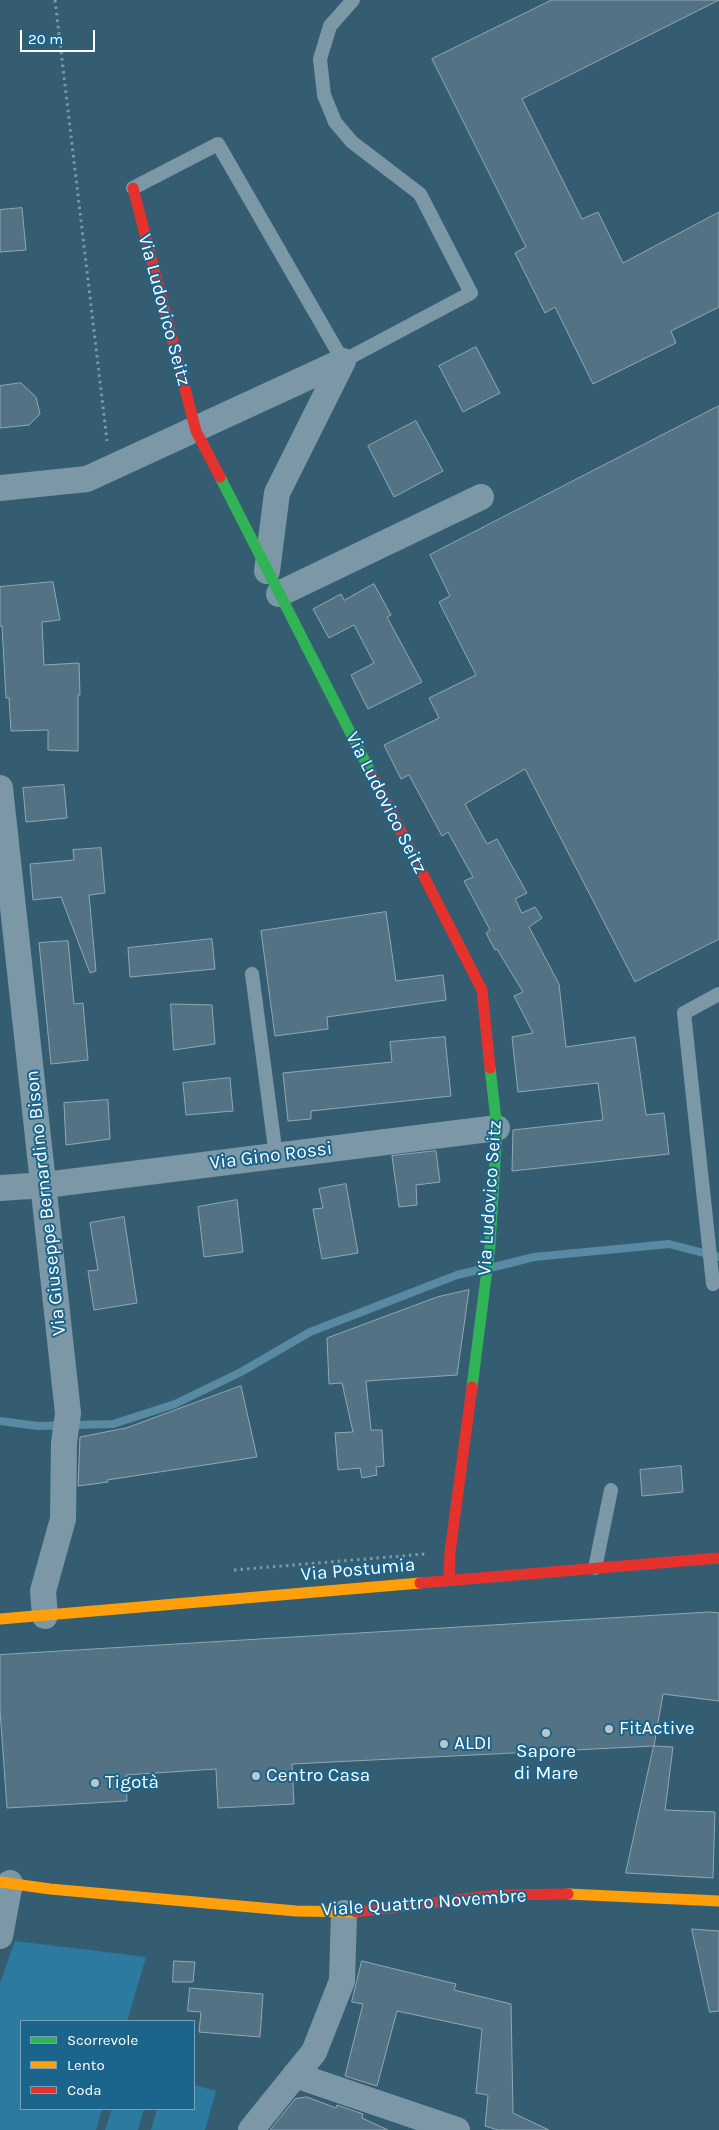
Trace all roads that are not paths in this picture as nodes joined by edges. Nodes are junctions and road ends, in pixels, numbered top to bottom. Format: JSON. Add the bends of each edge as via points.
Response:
{"nodes":[{"id":1,"x":352,"y":0,"type":"edge"},
{"id":2,"x":133,"y":188,"type":"joint"},
{"id":3,"x":343,"y":361,"type":"junction"},
{"id":4,"x":196,"y":431,"type":"junction"},
{"id":5,"x":0,"y":488,"type":"edge"},
{"id":6,"x":481,"y":497,"type":"dead end"},
{"id":7,"x":267,"y":571,"type":"junction"},
{"id":8,"x":279,"y":594,"type":"junction"},
{"id":9,"x":0,"y":788,"type":"edge"},
{"id":10,"x":252,"y":974,"type":"dead end"},
{"id":11,"x":719,"y":994,"type":"edge"},
{"id":12,"x":497,"y":1128,"type":"junction"},
{"id":13,"x":276,"y":1156,"type":"junction"},
{"id":14,"x":45,"y":1185,"type":"junction"},
{"id":15,"x":0,"y":1188,"type":"edge"},
{"id":16,"x":712,"y":1284,"type":"dead end"},
{"id":17,"x":611,"y":1490,"type":"dead end"},
{"id":18,"x":719,"y":1558,"type":"edge"},
{"id":19,"x":595,"y":1568,"type":"junction"},
{"id":20,"x":449,"y":1580,"type":"junction"},
{"id":21,"x":44,"y":1616,"type":"junction"},
{"id":22,"x":0,"y":1619,"type":"edge"},
{"id":23,"x":5,"y":1882,"type":"edge"},
{"id":24,"x":719,"y":1900,"type":"edge"},
{"id":25,"x":344,"y":1913,"type":"junction"},
{"id":26,"x":0,"y":1936,"type":"edge"},
{"id":27,"x":295,"y":2075,"type":"junction"},
{"id":28,"x":251,"y":2130,"type":"edge"},
{"id":29,"x":457,"y":2130,"type":"edge"}],
"edges":[{"from":1,"to":3,"type":"lane","via":[[330,26],[320,59],[324,95],[336,122],[352,142],[420,194],[471,293]]},
{"from":2,"to":3,"type":"lane","via":[[218,144]]},
{"from":2,"to":4,"type":"street","name":"Via Ludovico Seitz"},
{"from":3,"to":4,"type":"street"},
{"from":3,"to":7,"type":"street","via":[[277,493]]},
{"from":4,"to":5,"type":"street","via":[[87,479]]},
{"from":4,"to":7,"type":"street","name":"Via Ludovico Seitz"},
{"from":6,"to":8,"type":"street"},
{"from":7,"to":8,"type":"street","name":"Via Ludovico Seitz"},
{"from":8,"to":12,"type":"street","name":"Via Ludovico Seitz","via":[[482,990]]},
{"from":9,"to":14,"type":"street","name":"Via Giuseppe Bernardino Bison"},
{"from":10,"to":13,"type":"lane"},
{"from":11,"to":16,"type":"lane","via":[[684,1013]]},
{"from":12,"to":13,"type":"street","name":"Via Gino Rossi"},
{"from":12,"to":20,"type":"street","name":"Via Ludovico Seitz","via":[[490,1246]]},
{"from":13,"to":14,"type":"street","name":"Via Gino Rossi"},
{"from":14,"to":15,"type":"street","name":"Via Gino Rossi"},
{"from":14,"to":21,"type":"street","name":"Via Giuseppe Bernardino Bison","via":[[68,1413],[64,1443],[63,1519],[43,1591]]},
{"from":17,"to":19,"type":"lane"},
{"from":18,"to":19,"type":"street","name":"Via Postumia"},
{"from":19,"to":20,"type":"street","name":"Via Postumia"},
{"from":20,"to":21,"type":"street","name":"Via Postumia"},
{"from":21,"to":22,"type":"street","name":"Via Postumia"},
{"from":23,"to":25,"type":"street","name":"Viale Quattro Novembre","via":[[50,1889]]},
{"from":23,"to":26,"type":"street","name":"Viale Quattro Novembre"},
{"from":24,"to":25,"type":"street","name":"Viale Quattro Novembre","via":[[582,1894],[498,1895]]},
{"from":25,"to":27,"type":"street","via":[[342,1981],[314,2052]]},
{"from":27,"to":28,"type":"street"},
{"from":27,"to":29,"type":"street"}]}
